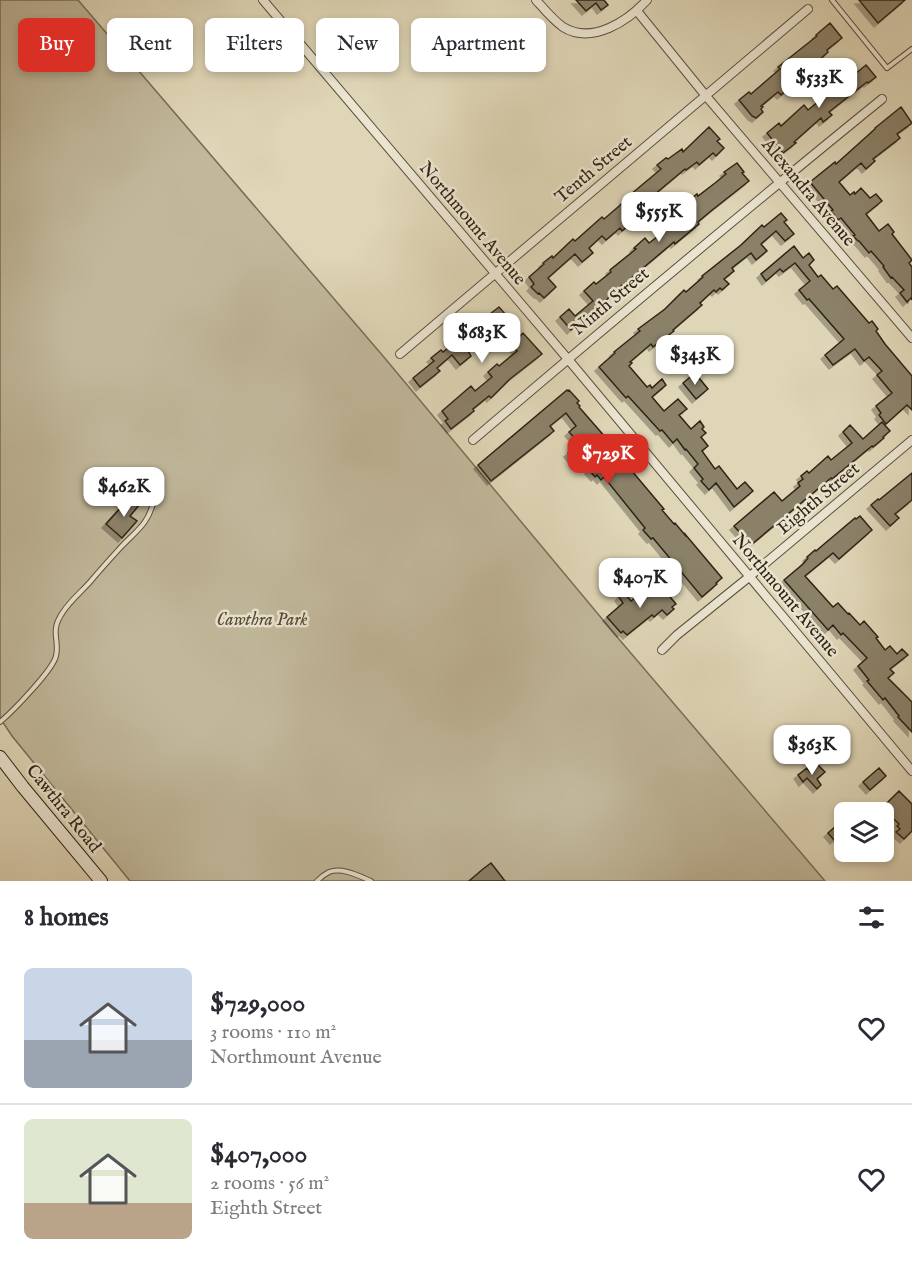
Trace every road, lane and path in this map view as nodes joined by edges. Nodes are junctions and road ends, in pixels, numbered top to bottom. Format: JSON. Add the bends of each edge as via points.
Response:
{"nodes":[{"id":1,"x":263,"y":0,"type":"edge"},
{"id":2,"x":536,"y":0,"type":"edge"},
{"id":3,"x":647,"y":0,"type":"edge"},
{"id":4,"x":832,"y":0,"type":"edge"},
{"id":5,"x":808,"y":9,"type":"dead end"},
{"id":6,"x":637,"y":12,"type":"junction"},
{"id":7,"x":912,"y":49,"type":"edge"},
{"id":8,"x":706,"y":96,"type":"junction"},
{"id":9,"x":882,"y":99,"type":"dead end"},
{"id":10,"x":779,"y":182,"type":"junction"},
{"id":11,"x":495,"y":274,"type":"junction"},
{"id":12,"x":912,"y":338,"type":"edge"},
{"id":13,"x":399,"y":354,"type":"dead end"},
{"id":14,"x":567,"y":358,"type":"junction"},
{"id":15,"x":473,"y":440,"type":"dead end"},
{"id":16,"x":912,"y":440,"type":"edge"},
{"id":17,"x":154,"y":500,"type":"dead end"},
{"id":18,"x":749,"y":577,"type":"junction"},
{"id":19,"x":662,"y":650,"type":"dead end"},
{"id":20,"x":0,"y":722,"type":"edge"},
{"id":21,"x":0,"y":757,"type":"edge"},
{"id":22,"x":912,"y":771,"type":"edge"},
{"id":23,"x":101,"y":881,"type":"edge"},
{"id":24,"x":317,"y":881,"type":"edge"},
{"id":25,"x":371,"y":881,"type":"edge"}],
"edges":[{"from":1,"to":11,"type":"street","name":"Northmount Avenue"},
{"from":2,"to":6,"type":"street","via":[[564,27],[585,34],[606,30]]},
{"from":3,"to":6,"type":"street"},
{"from":4,"to":7,"type":"lane","via":[[887,68]]},
{"from":5,"to":8,"type":"street","name":"Tenth Street"},
{"from":6,"to":8,"type":"street","name":"Alexandra Avenue"},
{"from":8,"to":10,"type":"street","name":"Alexandra Avenue"},
{"from":8,"to":11,"type":"street","name":"Tenth Street"},
{"from":9,"to":10,"type":"street","name":"Ninth Street"},
{"from":10,"to":12,"type":"street","name":"Alexandra Avenue"},
{"from":10,"to":14,"type":"street","name":"Ninth Street"},
{"from":11,"to":13,"type":"street","name":"Tenth Street"},
{"from":11,"to":14,"type":"street","name":"Northmount Avenue"},
{"from":14,"to":15,"type":"street","name":"Ninth Street"},
{"from":14,"to":18,"type":"street","name":"Northmount Avenue"},
{"from":16,"to":18,"type":"street","name":"Eighth Street"},
{"from":17,"to":20,"type":"lane","via":[[142,527],[62,613],[56,626],[54,664]]},
{"from":18,"to":19,"type":"street","name":"Eighth Street"},
{"from":18,"to":22,"type":"street","name":"Northmount Avenue"},
{"from":21,"to":23,"type":"main road","name":"Cawthra Road"},
{"from":24,"to":25,"type":"lane","via":[[336,871]]}]}
